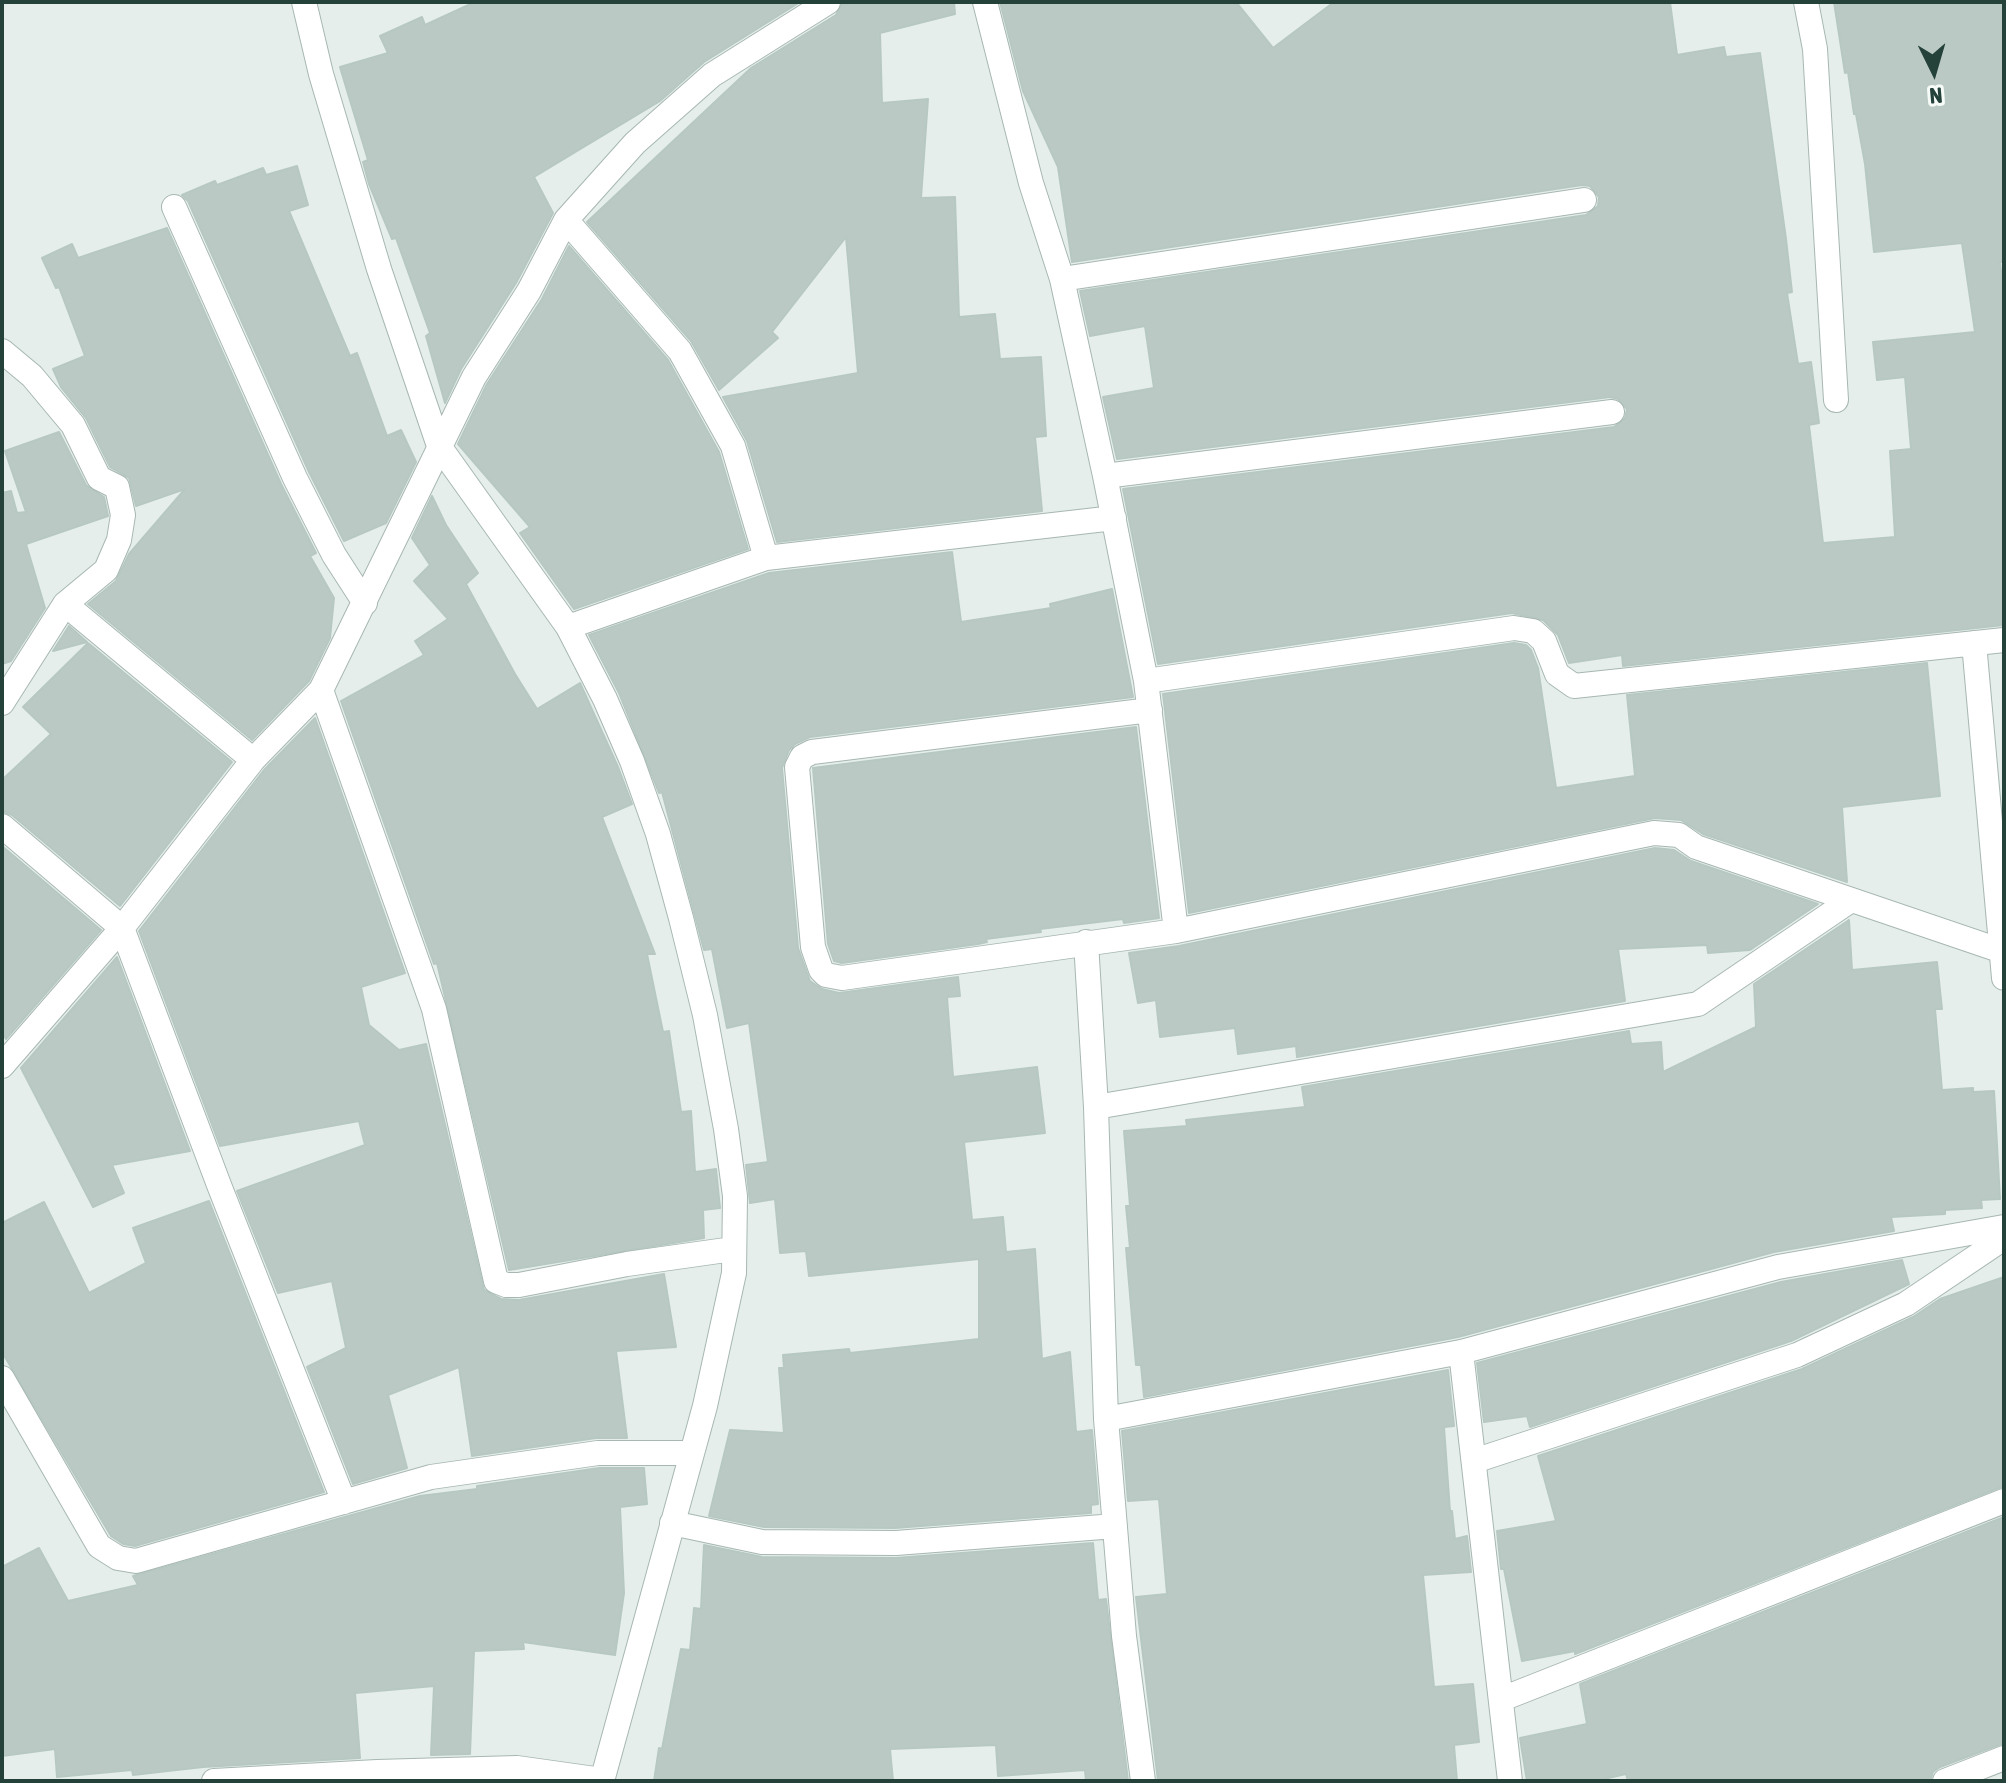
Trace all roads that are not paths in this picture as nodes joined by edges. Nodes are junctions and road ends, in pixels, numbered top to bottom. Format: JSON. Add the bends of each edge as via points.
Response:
{"nodes":[{"id":1,"x":304,"y":2,"type":"edge"},
{"id":2,"x":828,"y":2,"type":"edge"},
{"id":3,"x":985,"y":2,"type":"edge"},
{"id":4,"x":1806,"y":2,"type":"edge"},
{"id":5,"x":1584,"y":200,"type":"dead end"},
{"id":6,"x":174,"y":207,"type":"dead end"},
{"id":7,"x":566,"y":220,"type":"junction"},
{"id":8,"x":1062,"y":279,"type":"junction"},
{"id":9,"x":2,"y":351,"type":"edge"},
{"id":10,"x":1836,"y":400,"type":"dead end"},
{"id":11,"x":1612,"y":412,"type":"dead end"},
{"id":12,"x":439,"y":446,"type":"junction"},
{"id":13,"x":1105,"y":476,"type":"junction"},
{"id":14,"x":1114,"y":518,"type":"junction"},
{"id":15,"x":766,"y":558,"type":"junction"},
{"id":16,"x":365,"y":603,"type":"junction"},
{"id":17,"x":65,"y":604,"type":"junction"},
{"id":18,"x":568,"y":627,"type":"junction"},
{"id":19,"x":2004,"y":640,"type":"edge"},
{"id":20,"x":1974,"y":643,"type":"junction"},
{"id":21,"x":1146,"y":681,"type":"junction"},
{"id":22,"x":321,"y":690,"type":"junction"},
{"id":23,"x":2,"y":703,"type":"edge"},
{"id":24,"x":1150,"y":710,"type":"junction"},
{"id":25,"x":253,"y":760,"type":"junction"},
{"id":26,"x":2,"y":826,"type":"edge"},
{"id":27,"x":1851,"y":900,"type":"junction"},
{"id":28,"x":122,"y":928,"type":"junction"},
{"id":29,"x":1176,"y":931,"type":"junction"},
{"id":30,"x":1086,"y":942,"type":"junction"},
{"id":31,"x":2002,"y":951,"type":"junction"},
{"id":32,"x":2004,"y":978,"type":"edge"},
{"id":33,"x":2,"y":1066,"type":"edge"},
{"id":34,"x":1096,"y":1107,"type":"junction"},
{"id":35,"x":2004,"y":1227,"type":"edge"},
{"id":36,"x":2004,"y":1238,"type":"edge"},
{"id":37,"x":733,"y":1249,"type":"junction"},
{"id":38,"x":1461,"y":1352,"type":"junction"},
{"id":39,"x":2,"y":1378,"type":"edge"},
{"id":40,"x":1106,"y":1419,"type":"junction"},
{"id":41,"x":692,"y":1453,"type":"junction"},
{"id":42,"x":1474,"y":1461,"type":"junction"},
{"id":43,"x":2004,"y":1501,"type":"edge"},
{"id":44,"x":344,"y":1502,"type":"junction"},
{"id":45,"x":672,"y":1523,"type":"junction"},
{"id":46,"x":1115,"y":1526,"type":"junction"},
{"id":47,"x":1502,"y":1699,"type":"junction"},
{"id":48,"x":2004,"y":1758,"type":"edge"},
{"id":49,"x":214,"y":1781,"type":"edge"},
{"id":50,"x":602,"y":1781,"type":"edge"},
{"id":51,"x":1143,"y":1781,"type":"edge"},
{"id":52,"x":1510,"y":1781,"type":"edge"},
{"id":53,"x":1945,"y":1781,"type":"edge"}],
"edges":[{"from":1,"to":12,"type":"street","via":[[379,269]]},
{"from":2,"to":7,"type":"street","via":[[712,75],[635,143]]},
{"from":3,"to":8,"type":"street","via":[[1031,183]]},
{"from":4,"to":10,"type":"street","via":[[1815,49]]},
{"from":5,"to":8,"type":"street"},
{"from":6,"to":16,"type":"street","via":[[295,478]]},
{"from":7,"to":12,"type":"street"},
{"from":7,"to":15,"type":"street","via":[[680,351],[733,446]]},
{"from":8,"to":13,"type":"street"},
{"from":9,"to":17,"type":"street","via":[[32,376],[73,425],[99,478],[117,487],[123,515],[106,570]]},
{"from":11,"to":13,"type":"street"},
{"from":12,"to":16,"type":"street"},
{"from":12,"to":18,"type":"street"},
{"from":13,"to":14,"type":"street"},
{"from":14,"to":15,"type":"street"},
{"from":14,"to":21,"type":"street"},
{"from":15,"to":18,"type":"street"},
{"from":16,"to":22,"type":"street"},
{"from":17,"to":23,"type":"street"},
{"from":17,"to":25,"type":"street"},
{"from":18,"to":37,"type":"street","via":[[632,761],[681,918],[726,1129],[735,1196]]},
{"from":19,"to":20,"type":"street"},
{"from":20,"to":21,"type":"street","via":[[1574,686],[1557,674],[1544,641],[1533,631],[1514,628]]},
{"from":20,"to":31,"type":"street"},
{"from":21,"to":24,"type":"street"},
{"from":22,"to":25,"type":"street"},
{"from":22,"to":37,"type":"street","via":[[434,1009],[496,1281],[519,1285]]},
{"from":24,"to":29,"type":"street"},
{"from":24,"to":30,"type":"street","via":[[812,752],[797,767],[813,947],[826,975],[842,978]]},
{"from":25,"to":28,"type":"street"},
{"from":26,"to":28,"type":"street"},
{"from":27,"to":29,"type":"street","via":[[1696,847],[1679,835],[1654,833]]},
{"from":27,"to":31,"type":"street"},
{"from":27,"to":34,"type":"street","via":[[1698,1004]]},
{"from":28,"to":33,"type":"street"},
{"from":28,"to":44,"type":"street"},
{"from":29,"to":30,"type":"street"},
{"from":30,"to":34,"type":"street"},
{"from":31,"to":32,"type":"street"},
{"from":34,"to":40,"type":"street"},
{"from":35,"to":38,"type":"street","via":[[1778,1267]]},
{"from":36,"to":42,"type":"street","via":[[1906,1304],[1797,1355]]},
{"from":37,"to":41,"type":"street","via":[[734,1273]]},
{"from":38,"to":40,"type":"street"},
{"from":38,"to":42,"type":"street"},
{"from":39,"to":44,"type":"street","via":[[99,1546],[118,1558],[136,1561]]},
{"from":40,"to":46,"type":"street"},
{"from":41,"to":44,"type":"street","via":[[598,1453],[431,1477]]},
{"from":41,"to":45,"type":"street"},
{"from":42,"to":47,"type":"street"},
{"from":43,"to":47,"type":"street"},
{"from":45,"to":46,"type":"street","via":[[762,1542],[822,1543],[896,1543]]},
{"from":45,"to":50,"type":"street"},
{"from":46,"to":51,"type":"street"},
{"from":47,"to":52,"type":"street"},
{"from":48,"to":53,"type":"street"},
{"from":49,"to":50,"type":"street","via":[[517,1768]]}]}
